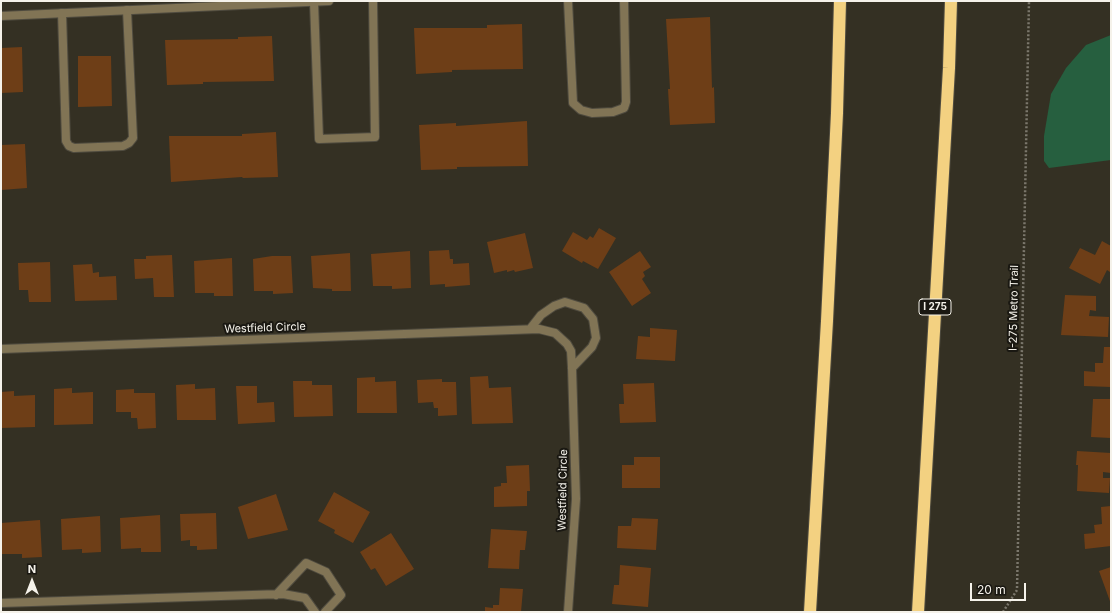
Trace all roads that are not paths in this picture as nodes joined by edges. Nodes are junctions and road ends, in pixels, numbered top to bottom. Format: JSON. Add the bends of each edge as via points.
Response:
{"nodes":[{"id":1,"x":328,"y":1,"type":"edge"},
{"id":2,"x":373,"y":1,"type":"edge"},
{"id":3,"x":568,"y":1,"type":"edge"},
{"id":4,"x":624,"y":1,"type":"edge"},
{"id":5,"x":840,"y":1,"type":"edge"},
{"id":6,"x":951,"y":1,"type":"edge"},
{"id":7,"x":314,"y":2,"type":"edge"},
{"id":8,"x":127,"y":10,"type":"junction"},
{"id":9,"x":62,"y":13,"type":"junction"},
{"id":10,"x":1,"y":16,"type":"edge"},
{"id":11,"x":530,"y":329,"type":"junction"},
{"id":12,"x":1,"y":349,"type":"edge"},
{"id":13,"x":572,"y":368,"type":"junction"},
{"id":14,"x":276,"y":594,"type":"junction"},
{"id":15,"x":1,"y":603,"type":"edge"},
{"id":16,"x":315,"y":612,"type":"edge"},
{"id":17,"x":325,"y":612,"type":"edge"},
{"id":18,"x":568,"y":612,"type":"edge"},
{"id":19,"x":810,"y":612,"type":"edge"},
{"id":20,"x":918,"y":612,"type":"edge"}],
"edges":[{"from":1,"to":7,"type":"street"},
{"from":2,"to":7,"type":"street","via":[[375,137],[319,139]]},
{"from":3,"to":4,"type":"street","via":[[573,103],[581,110],[592,113],[613,112],[624,108],[626,102]]},
{"from":5,"to":19,"type":"highway","via":[[827,321]]},
{"from":6,"to":20,"type":"highway","number":"I 275"},
{"from":7,"to":8,"type":"street"},
{"from":8,"to":9,"type":"street"},
{"from":8,"to":9,"type":"street","via":[[133,138],[123,146],[109,147],[74,148],[66,141]]},
{"from":9,"to":10,"type":"street"},
{"from":11,"to":12,"type":"street","name":"Westfield Circle"},
{"from":11,"to":13,"type":"street","name":"Westfield Circle","via":[[547,330],[562,337],[571,351]]},
{"from":11,"to":13,"type":"street","via":[[541,315],[554,306],[565,302],[584,308],[593,318],[596,338],[592,347]]},
{"from":13,"to":18,"type":"street","name":"Westfield Circle","via":[[576,499]]},
{"from":14,"to":15,"type":"street"},
{"from":14,"to":16,"type":"street","via":[[305,598]]},
{"from":14,"to":17,"type":"street","via":[[306,563],[326,572],[340,595]]}]}
